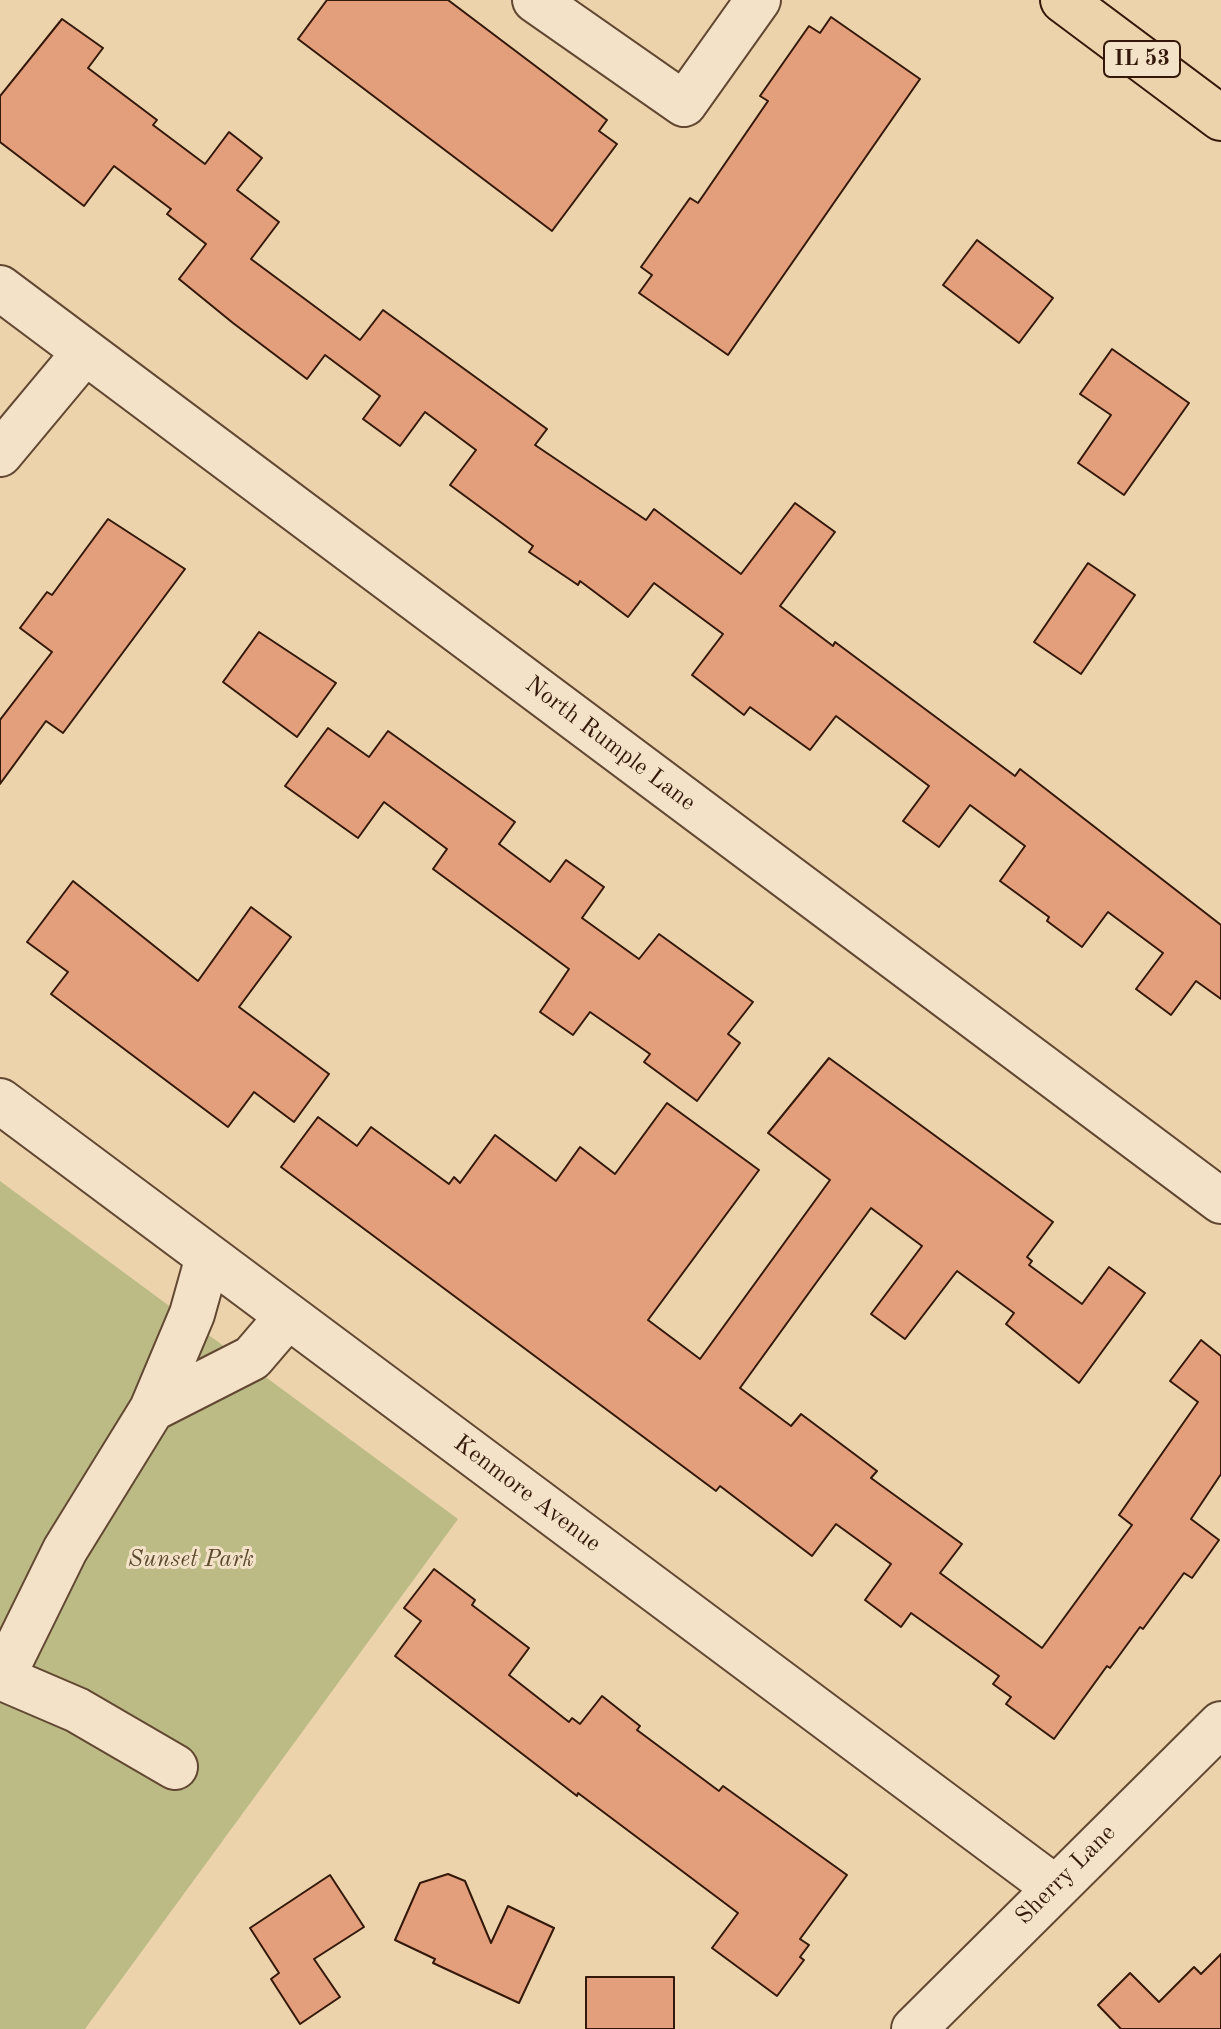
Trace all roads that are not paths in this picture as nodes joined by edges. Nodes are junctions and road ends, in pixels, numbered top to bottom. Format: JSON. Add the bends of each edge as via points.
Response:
{"nodes":[{"id":1,"x":535,"y":0,"type":"edge"},
{"id":2,"x":758,"y":0,"type":"edge"},
{"id":3,"x":1063,"y":0,"type":"edge"},
{"id":4,"x":1221,"y":118,"type":"edge"},
{"id":5,"x":0,"y":288,"type":"edge"},
{"id":6,"x":85,"y":352,"type":"junction"},
{"id":7,"x":0,"y":454,"type":"edge"},
{"id":8,"x":0,"y":1101,"type":"edge"},
{"id":9,"x":1221,"y":1201,"type":"edge"},
{"id":10,"x":208,"y":1257,"type":"junction"},
{"id":11,"x":288,"y":1316,"type":"junction"},
{"id":12,"x":152,"y":1409,"type":"junction"},
{"id":13,"x":1,"y":1678,"type":"edge"},
{"id":14,"x":1221,"y":1724,"type":"edge"},
{"id":15,"x":175,"y":1767,"type":"dead end"},
{"id":16,"x":1054,"y":1887,"type":"junction"},
{"id":17,"x":914,"y":2029,"type":"edge"}],
"edges":[{"from":1,"to":2,"type":"street","via":[[684,104]]},
{"from":3,"to":4,"type":"main road","number":"IL 53"},
{"from":5,"to":6,"type":"street","name":"North Rumple Lane"},
{"from":6,"to":7,"type":"street"},
{"from":6,"to":9,"type":"street","name":"North Rumple Lane"},
{"from":8,"to":10,"type":"street","name":"Kenmore Avenue"},
{"from":10,"to":11,"type":"street","name":"Kenmore Avenue"},
{"from":10,"to":12,"type":"street","via":[[192,1314]]},
{"from":11,"to":12,"type":"street","via":[[252,1358]]},
{"from":11,"to":16,"type":"street","name":"Kenmore Avenue"},
{"from":12,"to":13,"type":"street","via":[[65,1550]]},
{"from":13,"to":15,"type":"street","via":[[77,1710]]},
{"from":14,"to":16,"type":"street","name":"Sherry Lane"},
{"from":16,"to":17,"type":"street","name":"Sherry Lane"}]}
